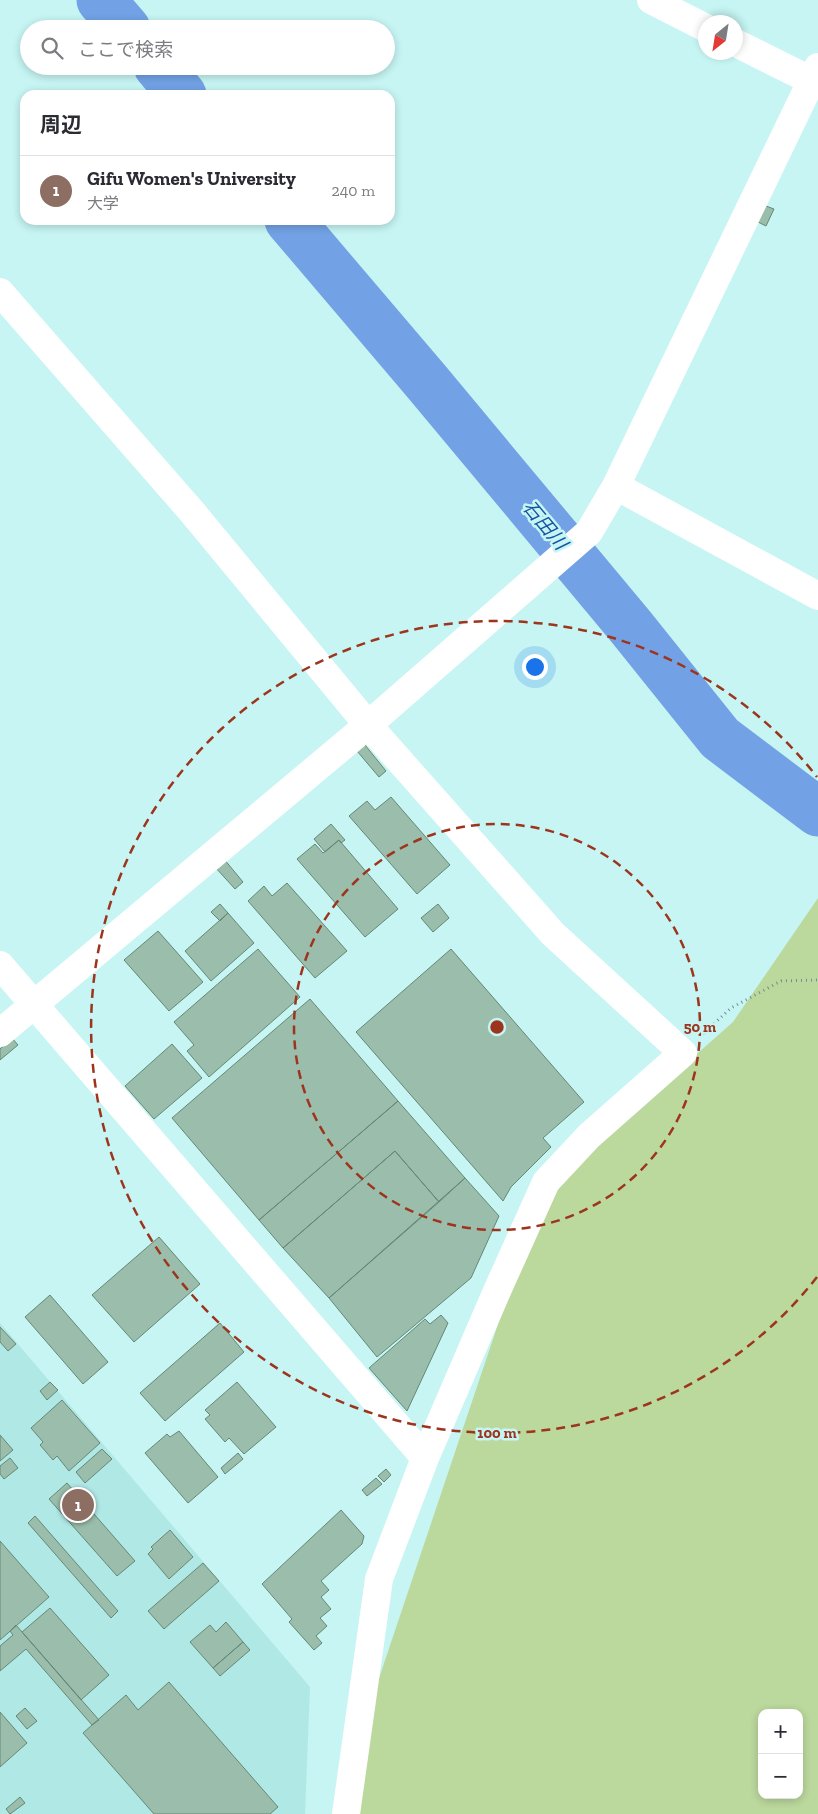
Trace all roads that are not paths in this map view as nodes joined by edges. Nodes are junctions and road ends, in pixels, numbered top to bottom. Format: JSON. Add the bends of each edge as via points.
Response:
{"nodes":[{"id":1,"x":651,"y":0,"type":"edge"},
{"id":2,"x":698,"y":24,"type":"edge"},
{"id":3,"x":743,"y":46,"type":"edge"},
{"id":4,"x":816,"y":77,"type":"edge"},
{"id":5,"x":0,"y":292,"type":"edge"},
{"id":6,"x":616,"y":486,"type":"junction"},
{"id":7,"x":818,"y":596,"type":"edge"},
{"id":8,"x":368,"y":725,"type":"junction"},
{"id":9,"x":0,"y":965,"type":"edge"},
{"id":10,"x":34,"y":1003,"type":"junction"},
{"id":11,"x":0,"y":1033,"type":"edge"},
{"id":12,"x":425,"y":1458,"type":"junction"},
{"id":13,"x":346,"y":1814,"type":"edge"}],
"edges":[{"from":1,"to":2,"type":"street"},
{"from":3,"to":4,"type":"street"},
{"from":4,"to":6,"type":"street"},
{"from":5,"to":8,"type":"street","via":[[193,513]]},
{"from":6,"to":7,"type":"street"},
{"from":6,"to":8,"type":"street","via":[[589,532]]},
{"from":8,"to":10,"type":"street"},
{"from":8,"to":12,"type":"street","via":[[553,934],[682,1053],[588,1136],[546,1182]]},
{"from":9,"to":10,"type":"street"},
{"from":10,"to":11,"type":"street"},
{"from":10,"to":12,"type":"street"},
{"from":12,"to":13,"type":"street","via":[[379,1579]]}]}
